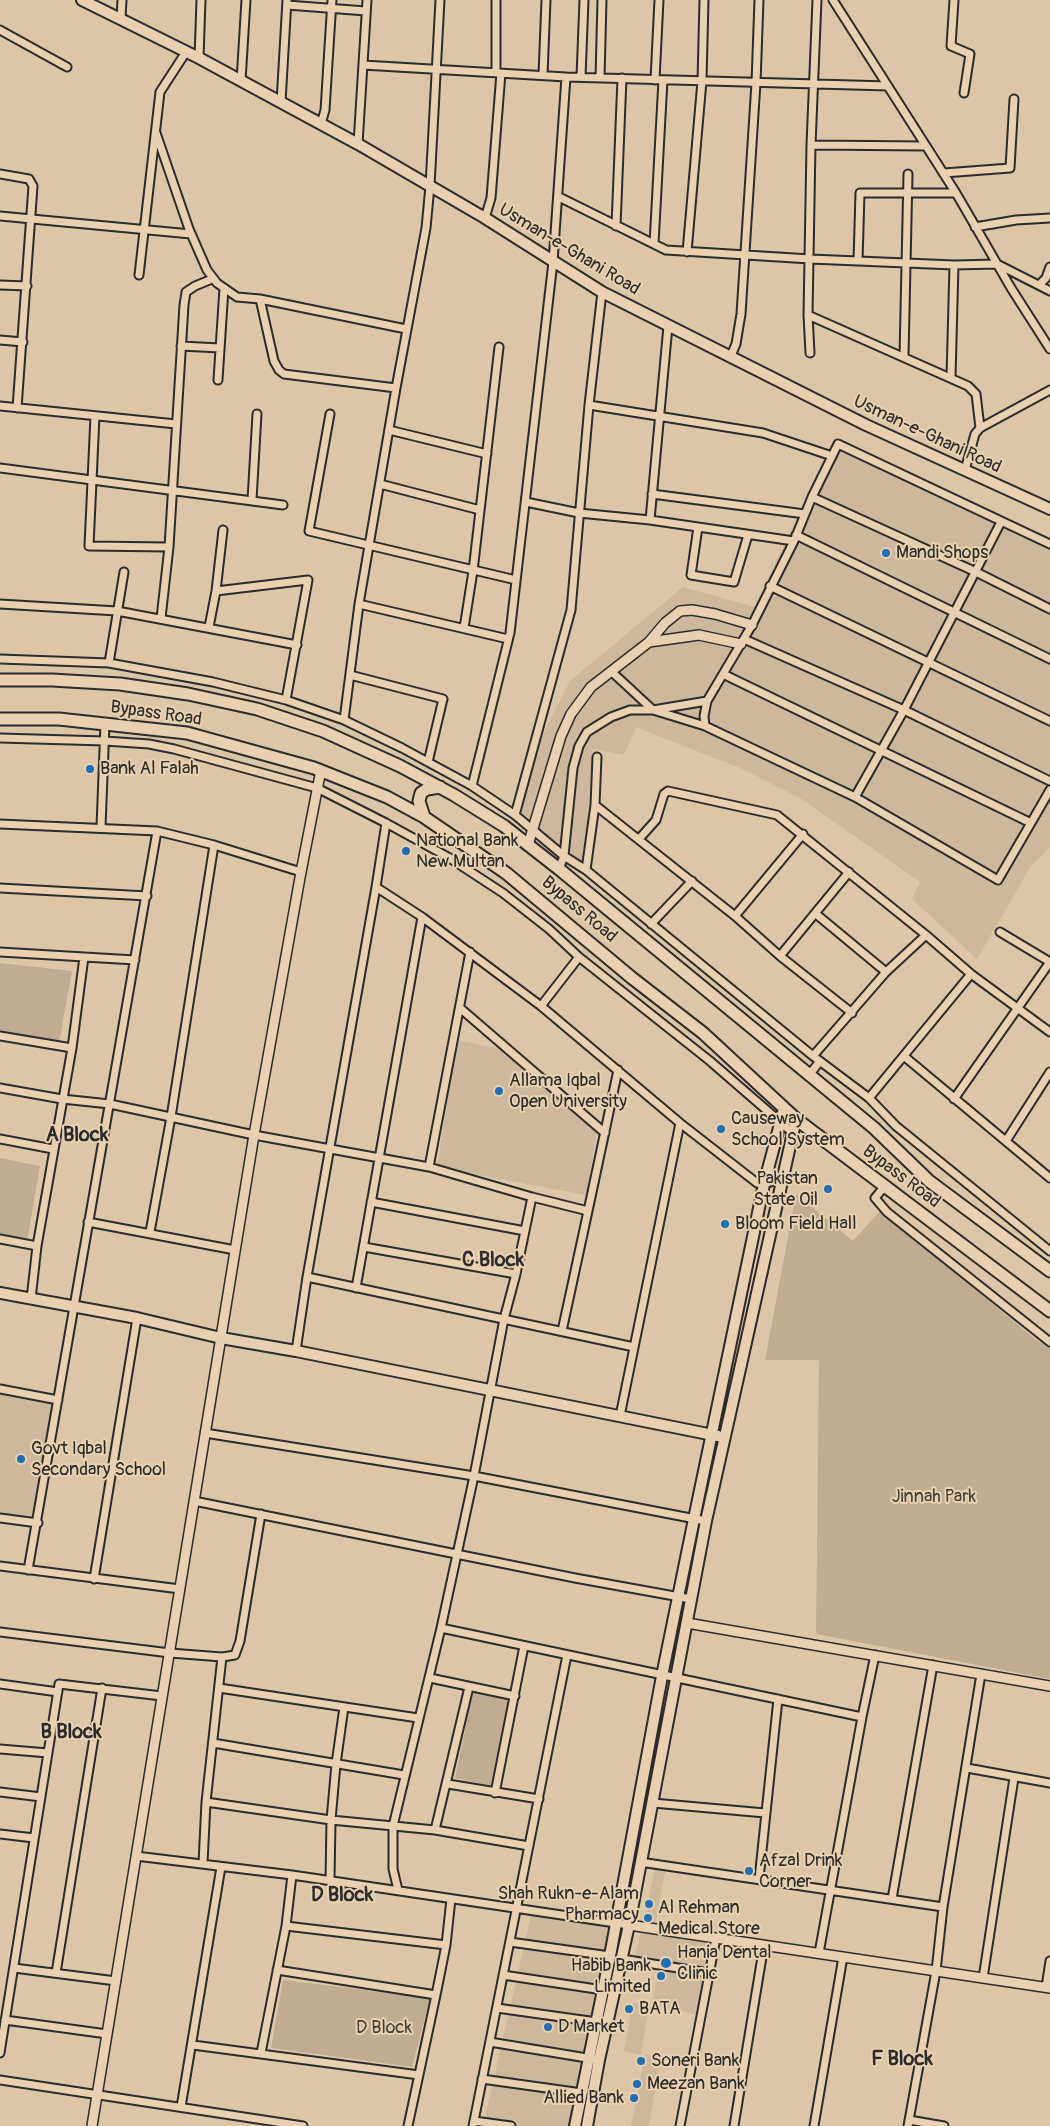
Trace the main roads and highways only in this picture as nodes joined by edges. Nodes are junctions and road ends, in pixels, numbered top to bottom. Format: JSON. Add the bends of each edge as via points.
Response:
{"nodes":[{"id":1,"x":82,"y":0,"type":"edge"},
{"id":2,"x":1050,"y":509,"type":"edge"},
{"id":3,"x":0,"y":680,"type":"edge"},
{"id":4,"x":0,"y":719,"type":"edge"},
{"id":5,"x":413,"y":772,"type":"junction"},
{"id":6,"x":440,"y":787,"type":"junction"},
{"id":7,"x":396,"y":802,"type":"junction"},
{"id":8,"x":424,"y":817,"type":"junction"},
{"id":9,"x":784,"y":1109,"type":"junction"},
{"id":10,"x":796,"y":1119,"type":"junction"},
{"id":11,"x":1050,"y":1271,"type":"edge"},
{"id":12,"x":0,"y":1293,"type":"edge"},
{"id":13,"x":1050,"y":1311,"type":"edge"},
{"id":14,"x":712,"y":1435,"type":"junction"},
{"id":15,"x":724,"y":1437,"type":"junction"},
{"id":16,"x":594,"y":2059,"type":"junction"},
{"id":17,"x":574,"y":2126,"type":"edge"},
{"id":18,"x":587,"y":2126,"type":"edge"}],
"edges":[{"from":1,"to":2,"type":"main road","name":"Usman-e-Ghani Road","via":[[199,58],[358,144],[485,218],[602,292],[866,425]]},
{"from":3,"to":5,"type":"main road","via":[[120,684],[214,699],[257,709],[323,731]]},
{"from":4,"to":7,"type":"main road","name":"Bypass Road","via":[[59,720],[187,733],[321,770]]},
{"from":5,"to":6,"type":"main road"},
{"from":5,"to":7,"type":"main road","via":[[416,792]]},
{"from":6,"to":8,"type":"main road","via":[[421,793],[419,801]]},
{"from":6,"to":11,"type":"main road","via":[[504,826],[528,845],[810,1074],[874,1128],[929,1181]]},
{"from":7,"to":8,"type":"main road","name":"Bypass Road"},
{"from":8,"to":9,"type":"main road","name":"Bypass Road","via":[[506,873],[703,1033]]},
{"from":9,"to":10,"type":"main road","name":"Bypass Road"},
{"from":9,"to":14,"type":"main road","via":[[764,1184]]},
{"from":10,"to":13,"type":"main road","name":"Bypass Road"},
{"from":10,"to":15,"type":"main road"},
{"from":12,"to":14,"type":"main road"},
{"from":14,"to":15,"type":"main road"},
{"from":14,"to":16,"type":"main road","via":[[662,1676],[597,2022]]},
{"from":15,"to":16,"type":"main road","via":[[622,1959]]},
{"from":16,"to":17,"type":"main road"},
{"from":16,"to":18,"type":"main road"}]}
